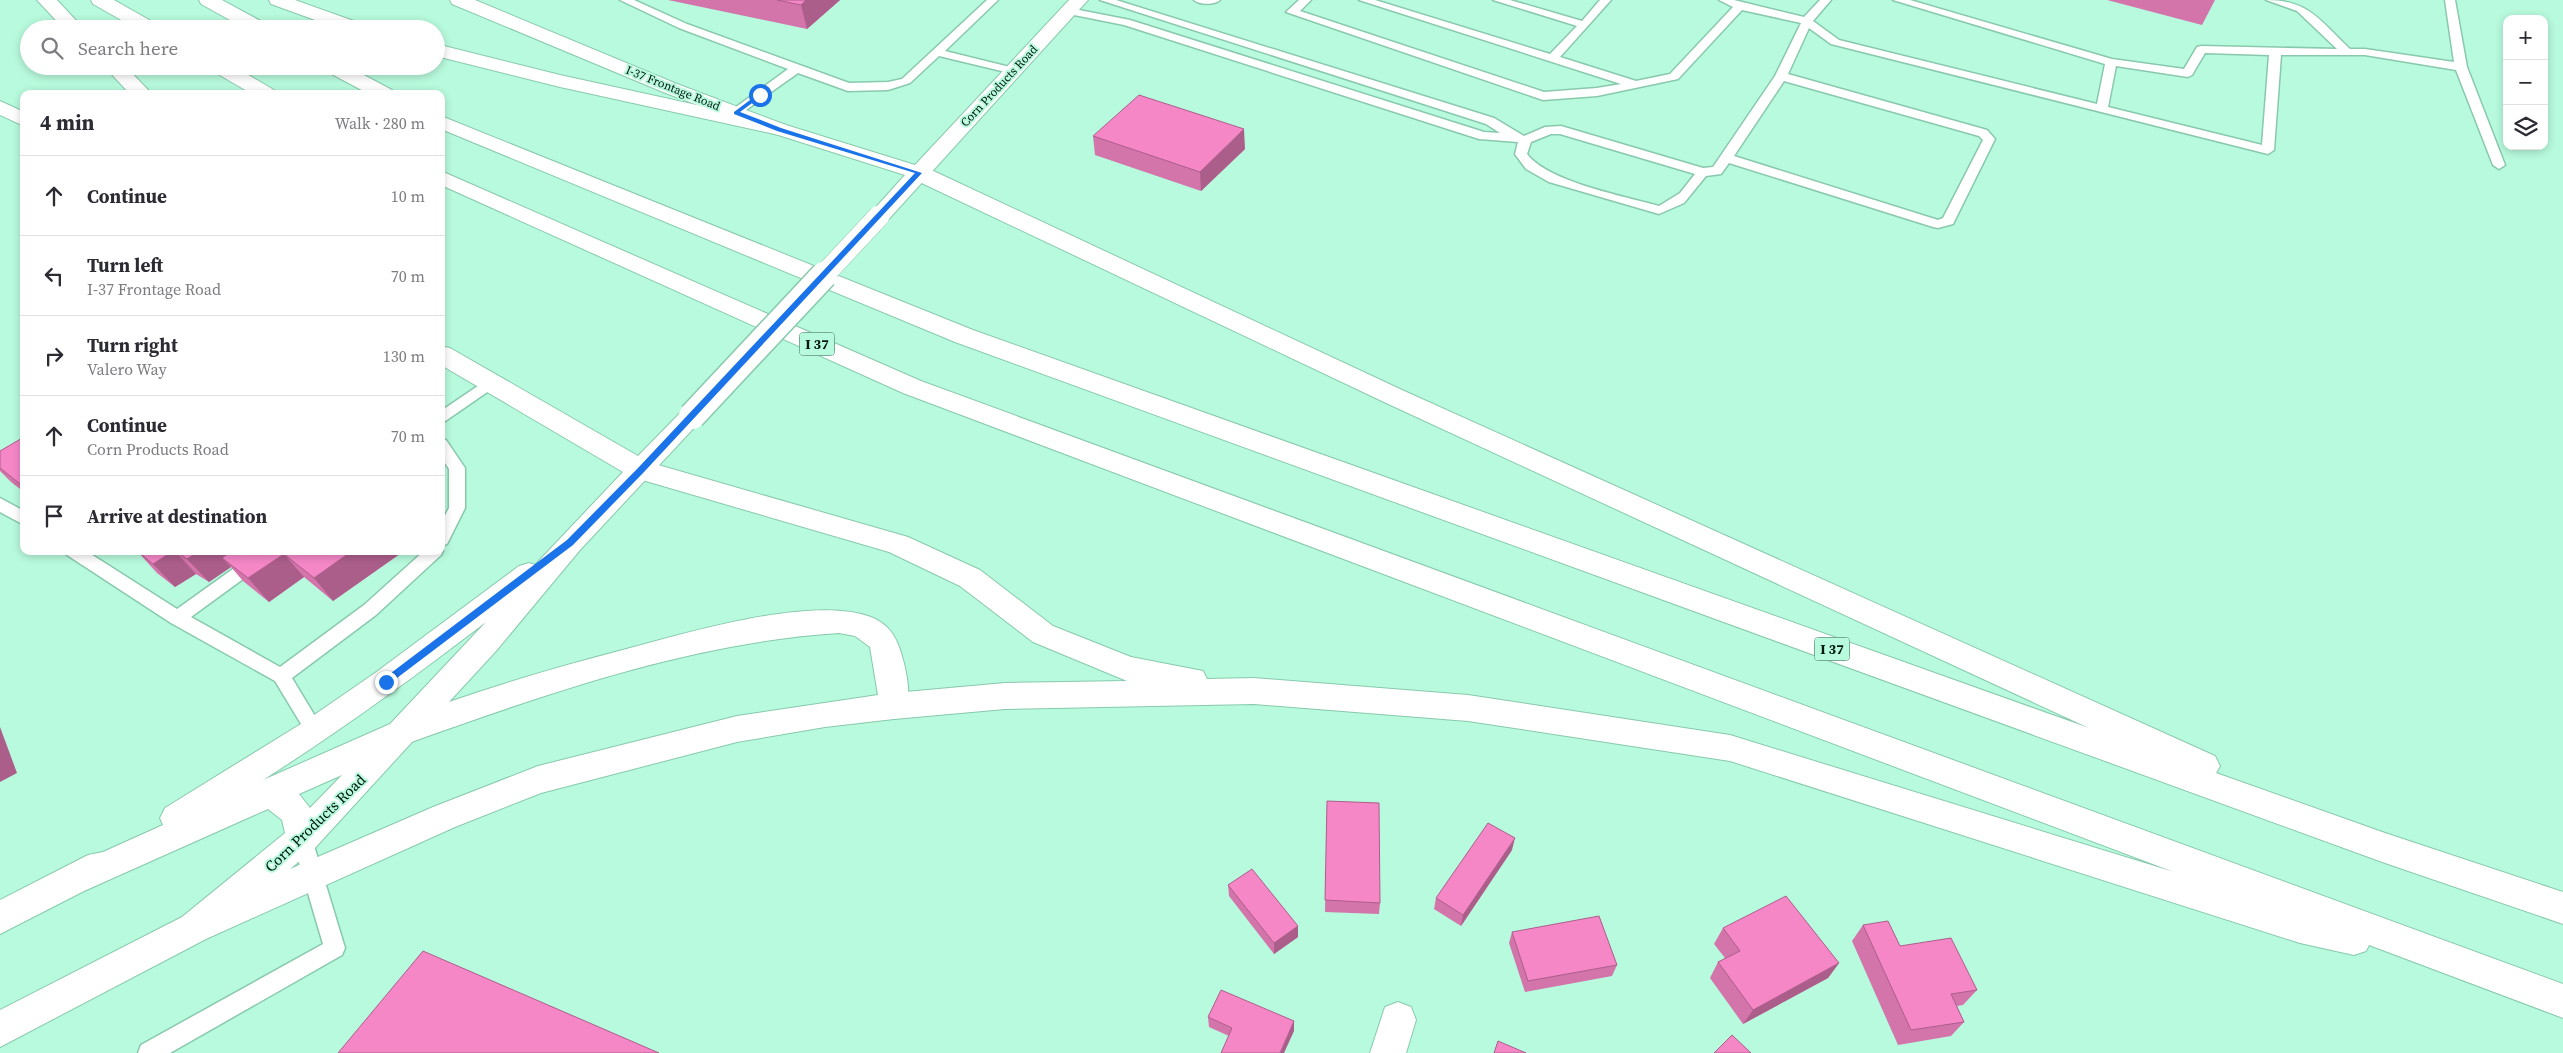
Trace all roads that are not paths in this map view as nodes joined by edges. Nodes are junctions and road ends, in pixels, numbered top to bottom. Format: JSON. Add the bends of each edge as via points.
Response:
{"nodes":[{"id":1,"x":46,"y":0,"type":"edge"},
{"id":2,"x":100,"y":0,"type":"edge"},
{"id":3,"x":208,"y":0,"type":"edge"},
{"id":4,"x":278,"y":0,"type":"edge"},
{"id":5,"x":459,"y":0,"type":"edge"},
{"id":6,"x":625,"y":0,"type":"edge"},
{"id":7,"x":992,"y":0,"type":"edge"},
{"id":8,"x":1105,"y":0,"type":"edge"},
{"id":9,"x":1199,"y":0,"type":"edge"},
{"id":10,"x":1215,"y":0,"type":"edge"},
{"id":11,"x":1306,"y":0,"type":"edge"},
{"id":12,"x":1364,"y":0,"type":"edge"},
{"id":13,"x":1498,"y":0,"type":"edge"},
{"id":14,"x":1606,"y":0,"type":"edge"},
{"id":15,"x":1724,"y":0,"type":"edge"},
{"id":16,"x":1826,"y":0,"type":"edge"},
{"id":17,"x":1898,"y":0,"type":"edge"},
{"id":18,"x":2271,"y":0,"type":"edge"},
{"id":19,"x":2450,"y":0,"type":"edge"},
{"id":20,"x":1074,"y":5,"type":"edge"},
{"id":21,"x":1740,"y":6,"type":"junction"},
{"id":22,"x":66,"y":20,"type":"edge"},
{"id":23,"x":136,"y":20,"type":"edge"},
{"id":24,"x":245,"y":20,"type":"edge"},
{"id":25,"x":333,"y":20,"type":"edge"},
{"id":26,"x":1807,"y":22,"type":"junction"},
{"id":27,"x":1584,"y":25,"type":"junction"},
{"id":28,"x":445,"y":52,"type":"edge"},
{"id":29,"x":936,"y":52,"type":"junction"},
{"id":30,"x":2274,"y":52,"type":"junction"},
{"id":31,"x":2347,"y":52,"type":"junction"},
{"id":32,"x":1553,"y":58,"type":"junction"},
{"id":33,"x":2111,"y":62,"type":"junction"},
{"id":34,"x":2462,"y":67,"type":"junction"},
{"id":35,"x":797,"y":68,"type":"junction"},
{"id":36,"x":1014,"y":71,"type":"junction"},
{"id":37,"x":123,"y":75,"type":"edge"},
{"id":38,"x":234,"y":75,"type":"edge"},
{"id":39,"x":348,"y":75,"type":"edge"},
{"id":40,"x":1781,"y":76,"type":"junction"},
{"id":41,"x":1636,"y":84,"type":"junction"},
{"id":42,"x":138,"y":90,"type":"edge"},
{"id":43,"x":260,"y":90,"type":"edge"},
{"id":44,"x":377,"y":90,"type":"edge"},
{"id":45,"x":0,"y":107,"type":"edge"},
{"id":46,"x":2102,"y":109,"type":"junction"},
{"id":47,"x":736,"y":113,"type":"junction"},
{"id":48,"x":20,"y":118,"type":"edge"},
{"id":49,"x":445,"y":124,"type":"edge"},
{"id":50,"x":779,"y":130,"type":"junction"},
{"id":51,"x":1520,"y":138,"type":"junction"},
{"id":52,"x":1726,"y":158,"type":"junction"},
{"id":53,"x":2499,"y":165,"type":"dead end"},
{"id":54,"x":1702,"y":172,"type":"junction"},
{"id":55,"x":919,"y":173,"type":"junction"},
{"id":56,"x":445,"y":179,"type":"edge"},
{"id":57,"x":445,"y":356,"type":"edge"},
{"id":58,"x":491,"y":382,"type":"junction"},
{"id":59,"x":445,"y":416,"type":"edge"},
{"id":60,"x":445,"y":450,"type":"edge"},
{"id":61,"x":641,"y":470,"type":"junction"},
{"id":62,"x":0,"y":504,"type":"edge"},
{"id":63,"x":20,"y":516,"type":"edge"},
{"id":64,"x":445,"y":532,"type":"edge"},
{"id":65,"x":570,"y":543,"type":"junction"},
{"id":66,"x":80,"y":555,"type":"edge"},
{"id":67,"x":264,"y":555,"type":"edge"},
{"id":68,"x":431,"y":555,"type":"edge"},
{"id":69,"x":177,"y":618,"type":"junction"},
{"id":70,"x":281,"y":676,"type":"junction"},
{"id":71,"x":1254,"y":691,"type":"junction"},
{"id":72,"x":894,"y":706,"type":"junction"},
{"id":73,"x":406,"y":730,"type":"junction"},
{"id":74,"x":315,"y":731,"type":"junction"},
{"id":75,"x":267,"y":793,"type":"junction"},
{"id":76,"x":302,"y":839,"type":"junction"},
{"id":77,"x":2386,"y":848,"type":"junction"},
{"id":78,"x":313,"y":875,"type":"junction"},
{"id":79,"x":85,"y":876,"type":"junction"},
{"id":80,"x":2563,"y":908,"type":"edge"},
{"id":81,"x":0,"y":918,"type":"edge"},
{"id":82,"x":194,"y":928,"type":"junction"},
{"id":83,"x":2468,"y":966,"type":"junction"},
{"id":84,"x":2563,"y":1001,"type":"edge"},
{"id":85,"x":1398,"y":1020,"type":"dead end"},
{"id":86,"x":0,"y":1030,"type":"edge"},
{"id":87,"x":149,"y":1053,"type":"edge"},
{"id":88,"x":1388,"y":1053,"type":"edge"}],
"edges":[{"from":1,"to":22,"type":"main road"},
{"from":2,"to":23,"type":"main road"},
{"from":3,"to":24,"type":"main road"},
{"from":4,"to":25,"type":"main road"},
{"from":5,"to":47,"type":"main road","name":"I-37 Frontage Road"},
{"from":6,"to":35,"type":"lane","via":[[683,26]]},
{"from":7,"to":29,"type":"lane"},
{"from":8,"to":51,"type":"lane","via":[[1490,121]]},
{"from":9,"to":10,"type":"lane"},
{"from":11,"to":41,"type":"lane","via":[[1292,12],[1543,96],[1596,92]]},
{"from":12,"to":32,"type":"lane"},
{"from":13,"to":27,"type":"lane"},
{"from":14,"to":27,"type":"lane"},
{"from":15,"to":21,"type":"lane"},
{"from":16,"to":26,"type":"lane"},
{"from":17,"to":33,"type":"lane"},
{"from":18,"to":31,"type":"lane","via":[[2301,9]]},
{"from":19,"to":34,"type":"lane"},
{"from":20,"to":36,"type":"main road","name":"Corn Products Road"},
{"from":20,"to":51,"type":"lane","via":[[1483,136]]},
{"from":21,"to":26,"type":"lane"},
{"from":21,"to":41,"type":"lane","via":[[1674,77]]},
{"from":26,"to":40,"type":"lane"},
{"from":26,"to":46,"type":"lane","via":[[1835,42]]},
{"from":27,"to":32,"type":"lane"},
{"from":28,"to":50,"type":"main road"},
{"from":29,"to":35,"type":"lane","via":[[906,82],[888,86],[848,87]]},
{"from":29,"to":36,"type":"lane"},
{"from":30,"to":31,"type":"lane"},
{"from":30,"to":33,"type":"lane","via":[[2201,49],[2188,73]]},
{"from":30,"to":46,"type":"lane","via":[[2268,150]]},
{"from":31,"to":34,"type":"lane"},
{"from":32,"to":41,"type":"lane"},
{"from":33,"to":46,"type":"lane"},
{"from":34,"to":53,"type":"lane"},
{"from":35,"to":47,"type":"lane"},
{"from":36,"to":55,"type":"main road","name":"Corn Products Road"},
{"from":37,"to":42,"type":"main road"},
{"from":38,"to":43,"type":"main road"},
{"from":39,"to":44,"type":"main road"},
{"from":40,"to":52,"type":"lane","via":[[1756,118]]},
{"from":40,"to":52,"type":"lane","via":[[1983,133],[1990,139],[1948,221],[1938,224]]},
{"from":45,"to":48,"type":"main road"},
{"from":47,"to":50,"type":"main road","name":"I-37 Frontage Road"},
{"from":49,"to":77,"type":"main road","number":"I 37","via":[[964,336]]},
{"from":50,"to":55,"type":"main road","name":"I-37 Frontage Road"},
{"from":51,"to":54,"type":"lane","via":[[1561,130]]},
{"from":51,"to":54,"type":"lane","via":[[1521,154],[1530,166],[1554,179],[1659,210],[1671,207],[1688,195]]},
{"from":52,"to":54,"type":"lane","via":[[1717,171]]},
{"from":55,"to":61,"type":"main road","name":"Corn Products Road","bridge":true},
{"from":55,"to":77,"type":"main road","name":"I-37 Frontage Road","via":[[1384,392]]},
{"from":56,"to":83,"type":"main road","number":"I 37","via":[[912,386]]},
{"from":57,"to":58,"type":"main road"},
{"from":58,"to":59,"type":"lane"},
{"from":58,"to":61,"type":"main road"},
{"from":60,"to":64,"type":"lane","via":[[457,468],[457,508]]},
{"from":61,"to":65,"type":"main road","name":"Corn Products Road"},
{"from":61,"to":71,"type":"main road","via":[[898,544],[970,578],[1043,634],[1128,669]]},
{"from":62,"to":63,"type":"lane"},
{"from":65,"to":73,"type":"main road","name":"Corn Products Road","via":[[486,643]]},
{"from":65,"to":74,"type":"main road","name":"Corn Products Road","via":[[409,665]]},
{"from":66,"to":69,"type":"lane"},
{"from":67,"to":69,"type":"lane"},
{"from":68,"to":70,"type":"lane","via":[[370,610]]},
{"from":69,"to":70,"type":"lane"},
{"from":70,"to":74,"type":"lane"},
{"from":71,"to":72,"type":"main road","via":[[1005,696]]},
{"from":71,"to":83,"type":"main road","via":[[1468,708],[1730,748],[2300,927]]},
{"from":72,"to":73,"type":"main road","via":[[883,640],[863,626],[838,621],[794,624],[710,638],[516,691]]},
{"from":72,"to":78,"type":"main road","via":[[737,729],[538,780]]},
{"from":73,"to":75,"type":"main road"},
{"from":73,"to":76,"type":"main road","name":"Corn Products Road"},
{"from":74,"to":79,"type":"main road","name":"Corn Products Road"},
{"from":75,"to":76,"type":"main road","via":[[286,801],[297,814]]},
{"from":75,"to":79,"type":"main road"},
{"from":76,"to":78,"type":"lane"},
{"from":76,"to":82,"type":"main road","name":"Corn Products Road"},
{"from":77,"to":80,"type":"main road","number":"I 37"},
{"from":78,"to":82,"type":"main road"},
{"from":78,"to":87,"type":"lane","via":[[335,948]]},
{"from":79,"to":81,"type":"main road","name":"Corn Products Road"},
{"from":82,"to":86,"type":"main road","name":"Corn Products Road"},
{"from":83,"to":84,"type":"main road","number":"I 37"},
{"from":85,"to":88,"type":"main road"}]}
